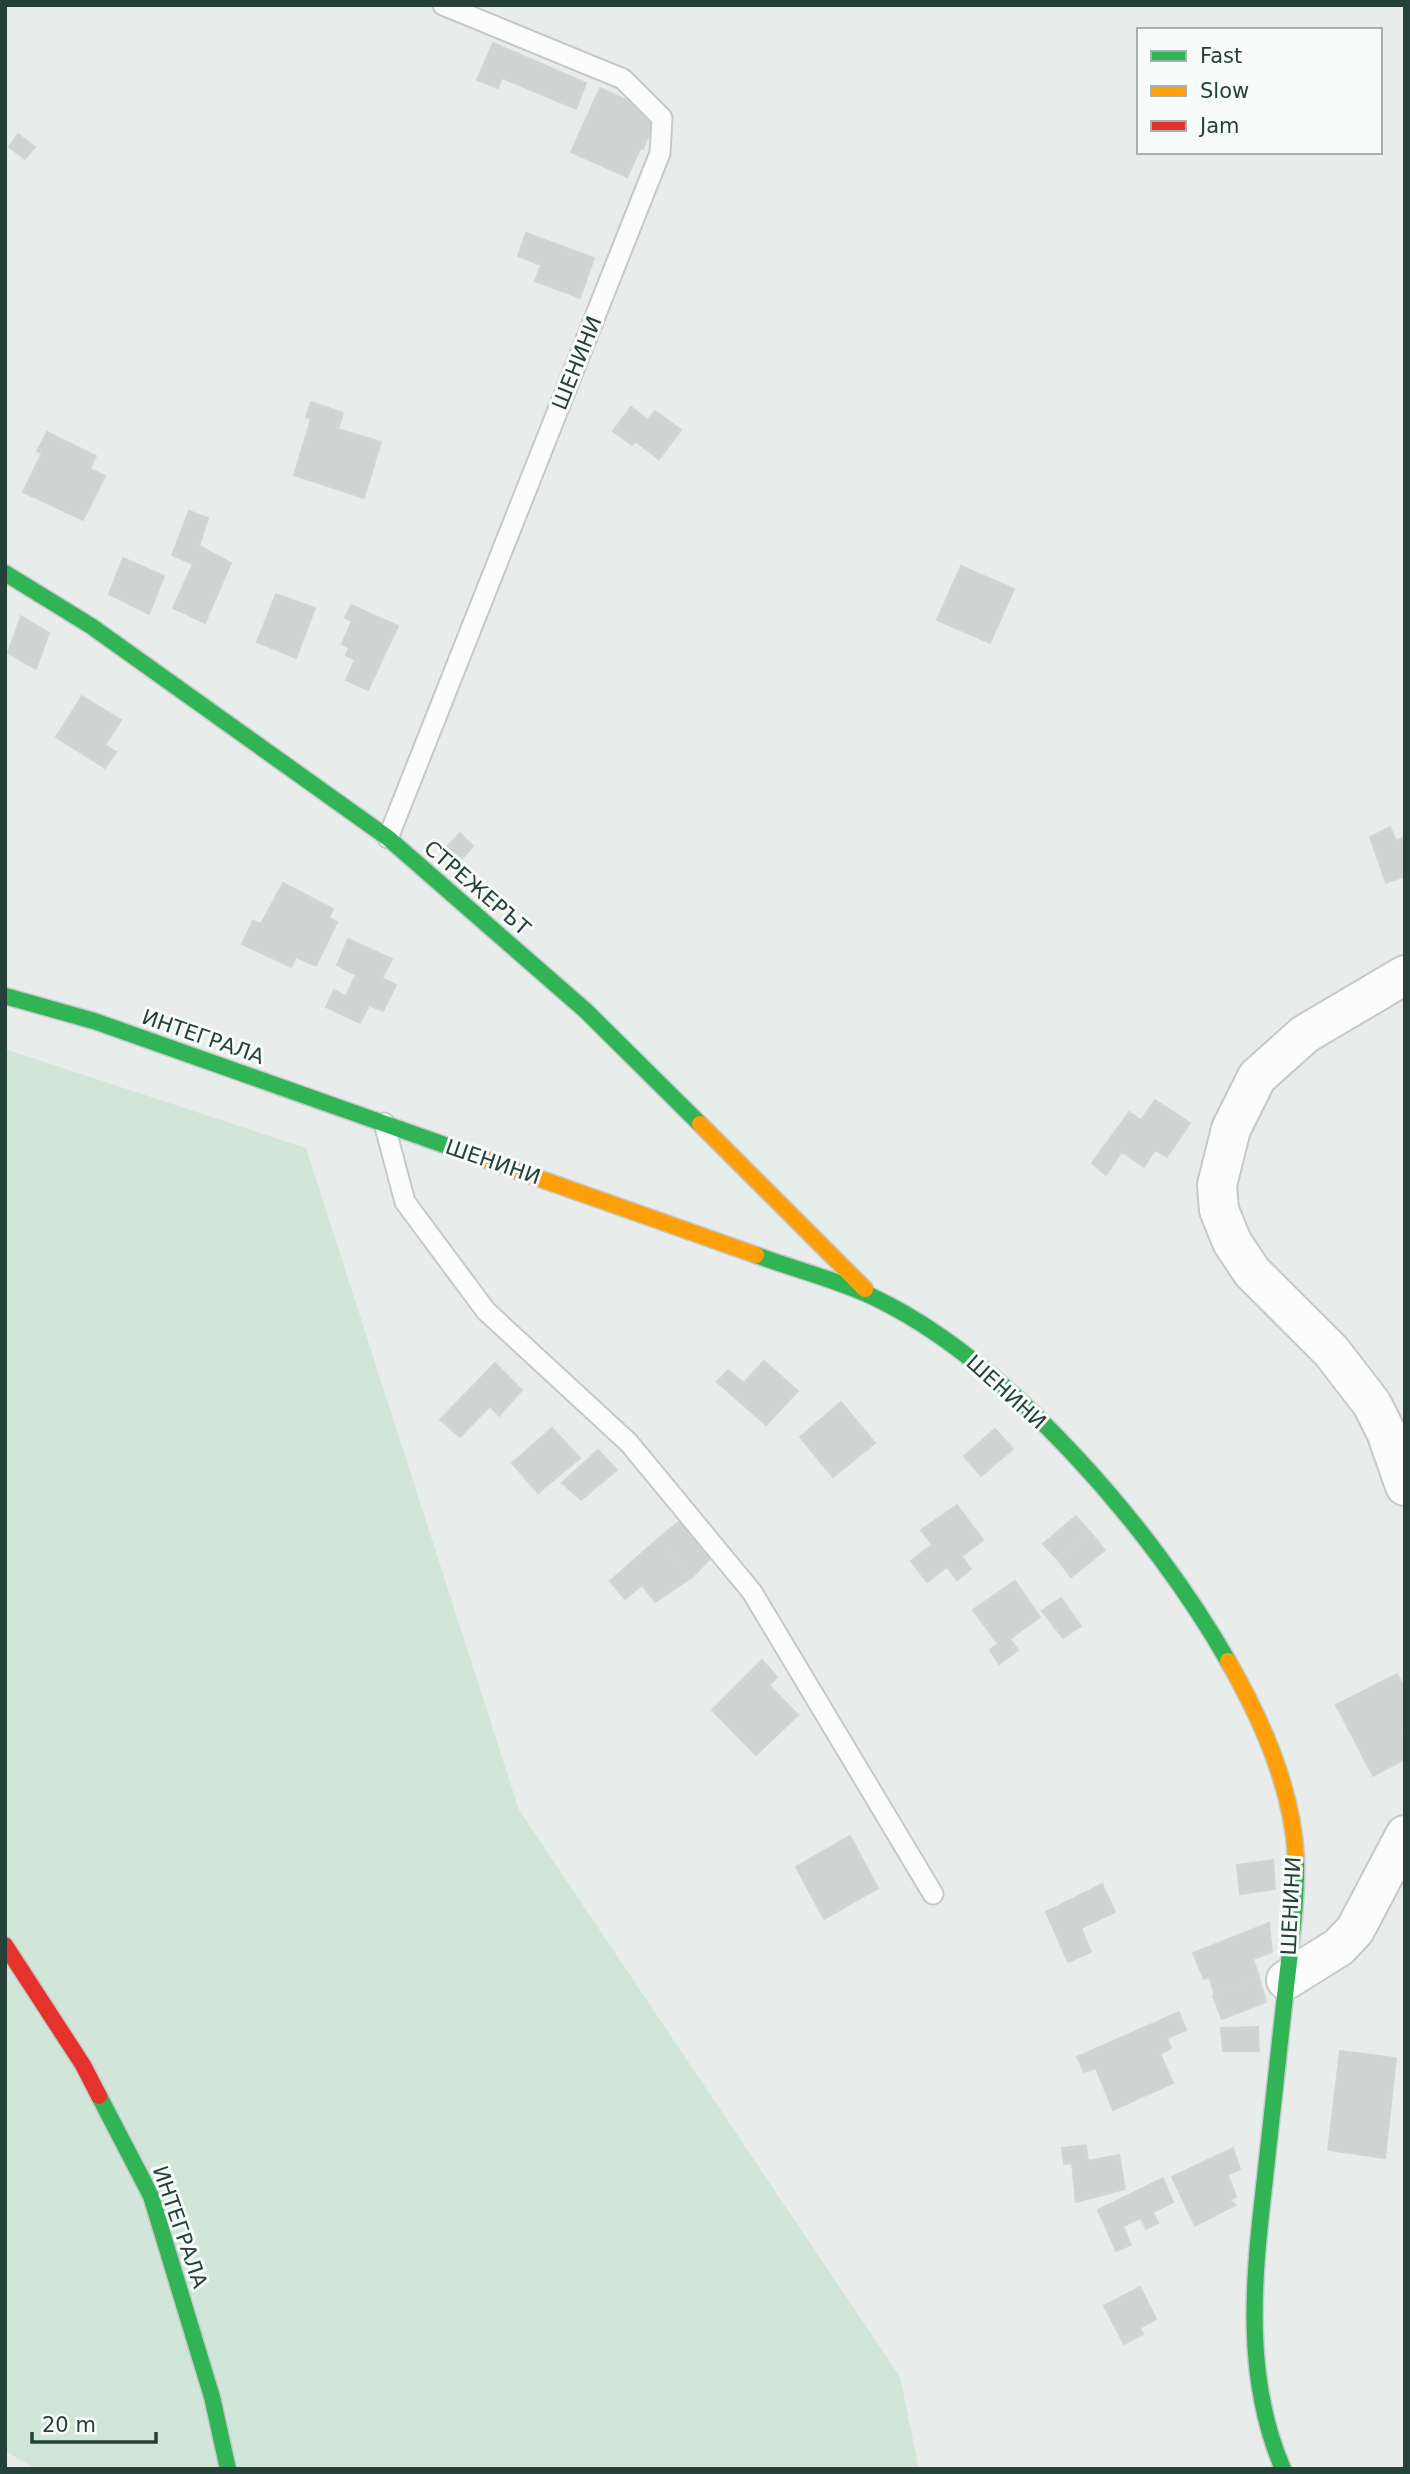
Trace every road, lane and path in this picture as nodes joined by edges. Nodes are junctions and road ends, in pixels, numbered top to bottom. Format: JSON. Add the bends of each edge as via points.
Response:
{"nodes":[{"id":1,"x":443,"y":5,"type":"edge"},
{"id":2,"x":5,"y":573,"type":"edge"},
{"id":3,"x":388,"y":838,"type":"junction"},
{"id":4,"x":1405,"y":975,"type":"edge"},
{"id":5,"x":5,"y":996,"type":"edge"},
{"id":6,"x":384,"y":1123,"type":"junction"},
{"id":7,"x":872,"y":1296,"type":"junction"},
{"id":8,"x":1405,"y":1486,"type":"edge"},
{"id":9,"x":1405,"y":1835,"type":"edge"},
{"id":10,"x":933,"y":1894,"type":"dead end"},
{"id":11,"x":5,"y":1945,"type":"edge"},
{"id":12,"x":1286,"y":1980,"type":"junction"},
{"id":13,"x":228,"y":2469,"type":"edge"},
{"id":14,"x":1283,"y":2469,"type":"edge"}],
"edges":[{"from":1,"to":3,"type":"lane","name":"ШЕНИНИ","via":[[623,79],[662,118],[660,153]]},
{"from":2,"to":3,"type":"street","name":"СТРЕЖЕРЪТ","via":[[91,626]]},
{"from":3,"to":7,"type":"street","name":"СТРЕЖЕРЪТ","via":[[586,1012]]},
{"from":4,"to":8,"type":"street","via":[[1305,1034],[1256,1077],[1231,1129],[1217,1185],[1219,1210],[1232,1242],[1252,1272],[1331,1350],[1372,1404]]},
{"from":5,"to":6,"type":"street","name":"ИНТЕГРАЛА","via":[[94,1021]]},
{"from":6,"to":7,"type":"street","name":"ШЕНИНИ"},
{"from":6,"to":10,"type":"lane","via":[[405,1202],[486,1311],[629,1443],[752,1592]]},
{"from":7,"to":12,"type":"street","name":"ШЕНИНИ","via":[[953,1345],[1059,1439],[1181,1581],[1223,1650],[1256,1717],[1293,1828],[1295,1913]]},
{"from":9,"to":12,"type":"street","name":"ШЕНИНИ","via":[[1355,1930],[1339,1947]]},
{"from":11,"to":13,"type":"street","name":"ИНТЕГРАЛА","via":[[83,2065],[151,2196],[212,2397]]},
{"from":12,"to":14,"type":"street","name":"ШЕНИНИ","via":[[1256,2272],[1259,2399],[1270,2446]]}]}
